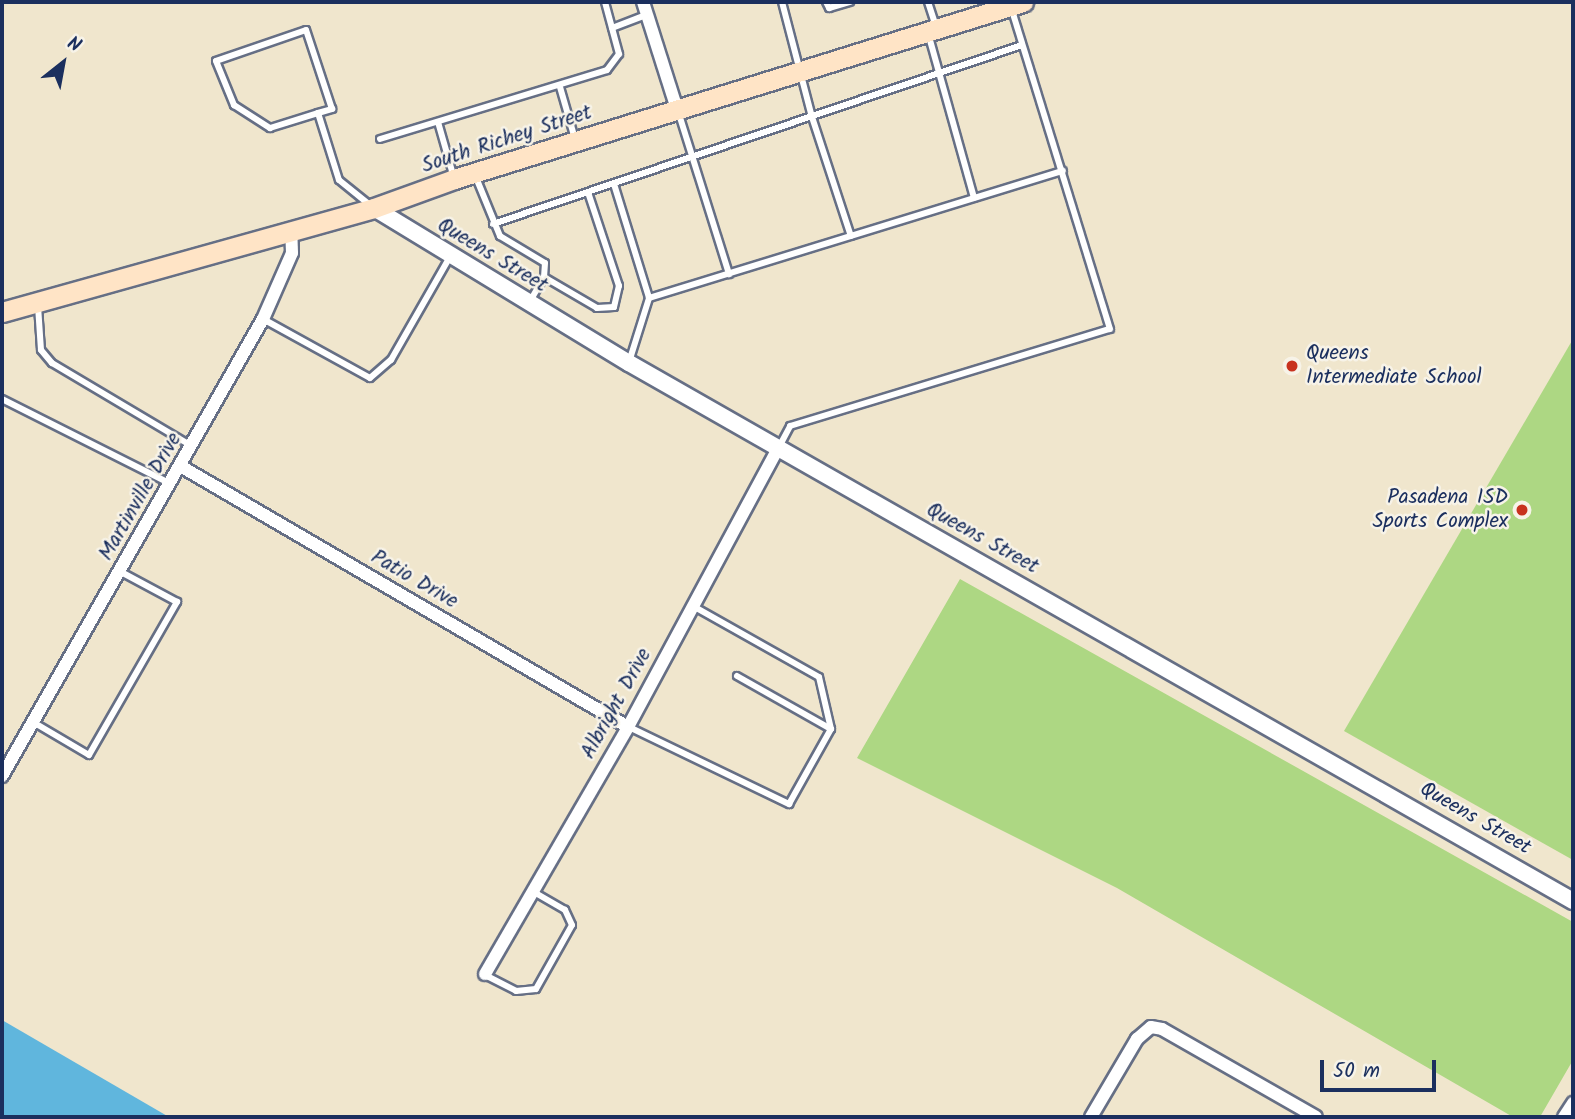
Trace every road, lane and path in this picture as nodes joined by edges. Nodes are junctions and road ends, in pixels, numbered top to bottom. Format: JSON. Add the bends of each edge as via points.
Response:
{"nodes":[{"id":1,"x":604,"y":2,"type":"edge"},
{"id":2,"x":643,"y":2,"type":"edge"},
{"id":3,"x":782,"y":2,"type":"edge"},
{"id":4,"x":826,"y":2,"type":"edge"},
{"id":5,"x":850,"y":2,"type":"edge"},
{"id":6,"x":929,"y":2,"type":"edge"},
{"id":7,"x":1017,"y":4,"type":"edge"},
{"id":8,"x":647,"y":15,"type":"junction"},
{"id":9,"x":612,"y":28,"type":"junction"},
{"id":10,"x":932,"y":29,"type":"junction"},
{"id":11,"x":1022,"y":45,"type":"junction"},
{"id":12,"x":802,"y":70,"type":"junction"},
{"id":13,"x":939,"y":73,"type":"junction"},
{"id":14,"x":560,"y":87,"type":"junction"},
{"id":15,"x":677,"y":109,"type":"junction"},
{"id":16,"x":318,"y":113,"type":"junction"},
{"id":17,"x":812,"y":117,"type":"junction"},
{"id":18,"x":438,"y":122,"type":"junction"},
{"id":19,"x":380,"y":139,"type":"dead end"},
{"id":20,"x":576,"y":143,"type":"junction"},
{"id":21,"x":693,"y":157,"type":"junction"},
{"id":22,"x":1063,"y":171,"type":"junction"},
{"id":23,"x":475,"y":173,"type":"junction"},
{"id":24,"x":454,"y":179,"type":"junction"},
{"id":25,"x":614,"y":184,"type":"junction"},
{"id":26,"x":588,"y":192,"type":"junction"},
{"id":27,"x":974,"y":198,"type":"junction"},
{"id":28,"x":374,"y":208,"type":"junction"},
{"id":29,"x":493,"y":224,"type":"junction"},
{"id":30,"x":290,"y":229,"type":"junction"},
{"id":31,"x":850,"y":236,"type":"junction"},
{"id":32,"x":451,"y":255,"type":"junction"},
{"id":33,"x":729,"y":274,"type":"junction"},
{"id":34,"x":544,"y":277,"type":"junction"},
{"id":35,"x":649,"y":298,"type":"junction"},
{"id":36,"x":38,"y":301,"type":"junction"},
{"id":37,"x":530,"y":303,"type":"junction"},
{"id":38,"x":2,"y":312,"type":"edge"},
{"id":39,"x":263,"y":319,"type":"junction"},
{"id":40,"x":629,"y":363,"type":"junction"},
{"id":41,"x":2,"y":399,"type":"edge"},
{"id":42,"x":193,"y":447,"type":"junction"},
{"id":43,"x":778,"y":449,"type":"junction"},
{"id":44,"x":181,"y":467,"type":"junction"},
{"id":45,"x":171,"y":484,"type":"junction"},
{"id":46,"x":121,"y":572,"type":"junction"},
{"id":47,"x":692,"y":605,"type":"junction"},
{"id":48,"x":737,"y":676,"type":"dead end"},
{"id":49,"x":33,"y":722,"type":"junction"},
{"id":50,"x":628,"y":727,"type":"junction"},
{"id":51,"x":831,"y":729,"type":"junction"},
{"id":52,"x":2,"y":776,"type":"edge"},
{"id":53,"x":533,"y":891,"type":"junction"},
{"id":54,"x":1573,"y":901,"type":"edge"},
{"id":55,"x":485,"y":974,"type":"joint"},
{"id":56,"x":1573,"y":1103,"type":"edge"},
{"id":57,"x":1091,"y":1117,"type":"edge"},
{"id":58,"x":1316,"y":1117,"type":"edge"},
{"id":59,"x":1564,"y":1117,"type":"edge"}],
"edges":[{"from":1,"to":9,"type":"lane"},
{"from":2,"to":8,"type":"street"},
{"from":3,"to":12,"type":"lane"},
{"from":4,"to":5,"type":"lane","via":[[829,8]]},
{"from":6,"to":10,"type":"lane"},
{"from":7,"to":10,"type":"main road","name":"South Richey Street"},
{"from":7,"to":11,"type":"lane"},
{"from":8,"to":9,"type":"lane"},
{"from":8,"to":15,"type":"street"},
{"from":9,"to":14,"type":"lane","via":[[619,54],[615,63]]},
{"from":10,"to":12,"type":"main road","name":"South Richey Street"},
{"from":10,"to":13,"type":"lane"},
{"from":11,"to":13,"type":"lane"},
{"from":11,"to":22,"type":"lane"},
{"from":12,"to":15,"type":"main road","name":"South Richey Street"},
{"from":12,"to":17,"type":"lane"},
{"from":13,"to":17,"type":"lane"},
{"from":13,"to":27,"type":"lane"},
{"from":14,"to":18,"type":"lane"},
{"from":14,"to":20,"type":"lane"},
{"from":15,"to":20,"type":"main road","name":"South Richey Street"},
{"from":15,"to":21,"type":"lane"},
{"from":16,"to":16,"type":"lane","via":[[332,109],[306,30],[216,61],[234,105],[270,128]]},
{"from":16,"to":28,"type":"lane","via":[[339,180]]},
{"from":17,"to":21,"type":"lane"},
{"from":17,"to":31,"type":"lane"},
{"from":18,"to":19,"type":"lane"},
{"from":18,"to":24,"type":"lane"},
{"from":20,"to":23,"type":"main road","name":"South Richey Street"},
{"from":21,"to":25,"type":"lane"},
{"from":21,"to":33,"type":"lane"},
{"from":22,"to":27,"type":"lane"},
{"from":22,"to":43,"type":"lane","via":[[1110,329],[790,426]]},
{"from":23,"to":24,"type":"main road","name":"South Richey Street"},
{"from":23,"to":29,"type":"lane"},
{"from":24,"to":28,"type":"main road","name":"South Richey Street"},
{"from":25,"to":26,"type":"lane"},
{"from":25,"to":35,"type":"lane"},
{"from":26,"to":29,"type":"lane"},
{"from":26,"to":34,"type":"lane","via":[[619,286],[614,307],[597,308]]},
{"from":27,"to":31,"type":"lane"},
{"from":28,"to":30,"type":"main road","name":"South Richey Street"},
{"from":28,"to":32,"type":"street","name":"Queens Street"},
{"from":29,"to":34,"type":"lane","via":[[500,236],[545,263]]},
{"from":30,"to":36,"type":"main road","name":"South Richey Street"},
{"from":30,"to":39,"type":"street","name":"Martinville Drive","via":[[292,253]]},
{"from":31,"to":33,"type":"lane"},
{"from":32,"to":37,"type":"street","name":"Queens Street"},
{"from":32,"to":39,"type":"lane","via":[[391,360],[370,378]]},
{"from":33,"to":35,"type":"lane"},
{"from":34,"to":37,"type":"lane"},
{"from":35,"to":40,"type":"lane"},
{"from":36,"to":38,"type":"main road","name":"South Richey Street"},
{"from":36,"to":42,"type":"lane","via":[[41,350],[52,363]]},
{"from":37,"to":40,"type":"street","name":"Queens Street"},
{"from":39,"to":42,"type":"street","name":"Martinville Drive"},
{"from":40,"to":43,"type":"street","name":"Queens Street"},
{"from":41,"to":45,"type":"lane"},
{"from":42,"to":44,"type":"street","name":"Martinville Drive"},
{"from":43,"to":47,"type":"street","name":"Albright Drive"},
{"from":43,"to":54,"type":"street","name":"Queens Street"},
{"from":44,"to":45,"type":"street","name":"Martinville Drive"},
{"from":44,"to":50,"type":"street","name":"Patio Drive"},
{"from":45,"to":46,"type":"street","name":"Martinville Drive"},
{"from":46,"to":49,"type":"street","name":"Martinville Drive"},
{"from":46,"to":49,"type":"lane","via":[[177,603],[89,755]]},
{"from":47,"to":50,"type":"street","name":"Albright Drive"},
{"from":47,"to":51,"type":"lane","via":[[819,677]]},
{"from":48,"to":51,"type":"lane"},
{"from":49,"to":52,"type":"street","name":"Martinville Drive"},
{"from":50,"to":51,"type":"lane","via":[[789,804]]},
{"from":50,"to":53,"type":"street","name":"Albright Drive"},
{"from":53,"to":55,"type":"street","name":"Albright Drive"},
{"from":53,"to":55,"type":"lane","via":[[565,910],[572,925],[536,989],[526,993]]},
{"from":56,"to":59,"type":"street"},
{"from":57,"to":58,"type":"street","via":[[1137,1039],[1151,1027]]}]}
